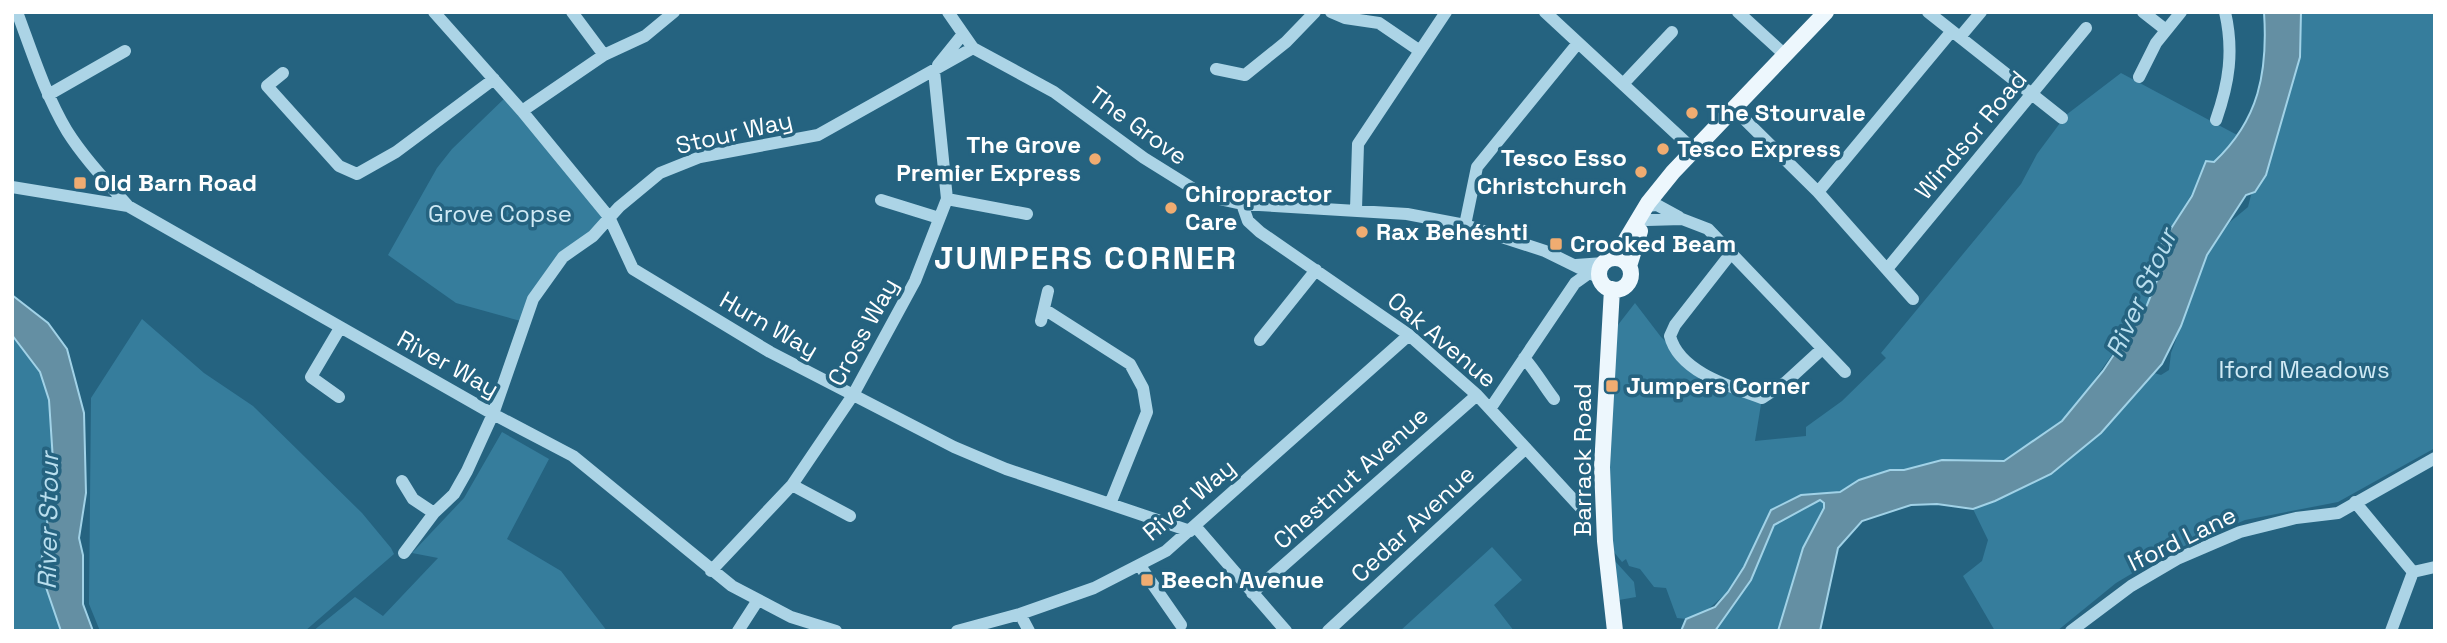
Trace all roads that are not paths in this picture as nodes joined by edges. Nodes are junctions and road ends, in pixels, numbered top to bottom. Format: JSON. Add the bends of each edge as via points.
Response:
{"nodes":[{"id":1,"x":14,"y":12,"type":"edge"},
{"id":2,"x":434,"y":12,"type":"edge"},
{"id":3,"x":572,"y":12,"type":"edge"},
{"id":4,"x":674,"y":12,"type":"edge"},
{"id":5,"x":948,"y":12,"type":"edge"},
{"id":6,"x":1315,"y":12,"type":"edge"},
{"id":7,"x":1331,"y":12,"type":"edge"},
{"id":8,"x":1446,"y":12,"type":"edge"},
{"id":9,"x":1545,"y":12,"type":"edge"},
{"id":10,"x":1738,"y":12,"type":"edge"},
{"id":11,"x":1826,"y":12,"type":"edge"},
{"id":12,"x":1928,"y":12,"type":"edge"},
{"id":13,"x":1981,"y":12,"type":"edge"},
{"id":14,"x":2143,"y":12,"type":"edge"},
{"id":15,"x":2180,"y":12,"type":"edge"},
{"id":16,"x":2225,"y":12,"type":"edge"},
{"id":17,"x":2086,"y":28,"type":"dead end"},
{"id":18,"x":2166,"y":30,"type":"junction"},
{"id":19,"x":1672,"y":32,"type":"dead end"},
{"id":20,"x":963,"y":34,"type":"junction"},
{"id":21,"x":1955,"y":35,"type":"junction"},
{"id":22,"x":1578,"y":43,"type":"junction"},
{"id":23,"x":973,"y":48,"type":"junction"},
{"id":24,"x":125,"y":51,"type":"dead end"},
{"id":25,"x":1420,"y":51,"type":"junction"},
{"id":26,"x":604,"y":55,"type":"junction"},
{"id":27,"x":1785,"y":55,"type":"junction"},
{"id":28,"x":1216,"y":69,"type":"dead end"},
{"id":29,"x":933,"y":71,"type":"junction"},
{"id":30,"x":283,"y":73,"type":"dead end"},
{"id":31,"x":2139,"y":77,"type":"dead end"},
{"id":32,"x":494,"y":79,"type":"junction"},
{"id":33,"x":1623,"y":84,"type":"junction"},
{"id":34,"x":48,"y":95,"type":"junction"},
{"id":35,"x":2032,"y":95,"type":"junction"},
{"id":36,"x":1735,"y":110,"type":"junction"},
{"id":37,"x":522,"y":111,"type":"junction"},
{"id":38,"x":2062,"y":118,"type":"dead end"},
{"id":39,"x":2216,"y":120,"type":"dead end"},
{"id":40,"x":1695,"y":151,"type":"junction"},
{"id":41,"x":12,"y":187,"type":"edge"},
{"id":42,"x":112,"y":187,"type":"junction"},
{"id":43,"x":1818,"y":192,"type":"junction"},
{"id":44,"x":947,"y":199,"type":"junction"},
{"id":45,"x":880,"y":200,"type":"dead end"},
{"id":46,"x":104,"y":201,"type":"junction"},
{"id":47,"x":1242,"y":204,"type":"junction"},
{"id":48,"x":1260,"y":205,"type":"junction"},
{"id":49,"x":128,"y":206,"type":"junction"},
{"id":50,"x":1356,"y":209,"type":"junction"},
{"id":51,"x":1650,"y":210,"type":"junction"},
{"id":52,"x":1027,"y":214,"type":"dead end"},
{"id":53,"x":610,"y":217,"type":"junction"},
{"id":54,"x":939,"y":218,"type":"junction"},
{"id":55,"x":1465,"y":225,"type":"junction"},
{"id":56,"x":1256,"y":227,"type":"junction"},
{"id":57,"x":1731,"y":253,"type":"junction"},
{"id":58,"x":1887,"y":269,"type":"junction"},
{"id":59,"x":1316,"y":270,"type":"junction"},
{"id":60,"x":1608,"y":271,"type":"junction"},
{"id":61,"x":1048,"y":291,"type":"dead end"},
{"id":62,"x":1913,"y":299,"type":"dead end"},
{"id":63,"x":340,"y":328,"type":"junction"},
{"id":64,"x":1409,"y":335,"type":"junction"},
{"id":65,"x":1260,"y":340,"type":"dead end"},
{"id":66,"x":1822,"y":349,"type":"junction"},
{"id":67,"x":1524,"y":358,"type":"junction"},
{"id":68,"x":1845,"y":372,"type":"dead end"},
{"id":69,"x":853,"y":394,"type":"junction"},
{"id":70,"x":1477,"y":395,"type":"junction"},
{"id":71,"x":339,"y":397,"type":"dead end"},
{"id":72,"x":1554,"y":399,"type":"dead end"},
{"id":73,"x":1490,"y":410,"type":"junction"},
{"id":74,"x":494,"y":414,"type":"junction"},
{"id":75,"x":1526,"y":448,"type":"junction"},
{"id":76,"x":2435,"y":458,"type":"edge"},
{"id":77,"x":402,"y":481,"type":"dead end"},
{"id":78,"x":792,"y":485,"type":"junction"},
{"id":79,"x":2355,"y":502,"type":"junction"},
{"id":80,"x":1110,"y":504,"type":"junction"},
{"id":81,"x":1581,"y":508,"type":"dead end"},
{"id":82,"x":434,"y":513,"type":"junction"},
{"id":83,"x":850,"y":516,"type":"dead end"},
{"id":84,"x":1193,"y":528,"type":"junction"},
{"id":85,"x":404,"y":553,"type":"dead end"},
{"id":86,"x":1140,"y":566,"type":"junction"},
{"id":87,"x":2435,"y":567,"type":"edge"},
{"id":88,"x":711,"y":571,"type":"junction"},
{"id":89,"x":2413,"y":572,"type":"junction"},
{"id":90,"x":1252,"y":593,"type":"junction"},
{"id":91,"x":758,"y":600,"type":"junction"},
{"id":92,"x":1020,"y":614,"type":"junction"},
{"id":93,"x":1181,"y":625,"type":"dead end"},
{"id":94,"x":738,"y":631,"type":"edge"},
{"id":95,"x":836,"y":631,"type":"edge"},
{"id":96,"x":957,"y":631,"type":"edge"},
{"id":97,"x":1029,"y":631,"type":"edge"},
{"id":98,"x":1286,"y":631,"type":"edge"},
{"id":99,"x":1328,"y":631,"type":"edge"},
{"id":100,"x":1615,"y":631,"type":"edge"},
{"id":101,"x":2071,"y":631,"type":"edge"},
{"id":102,"x":2391,"y":631,"type":"edge"}],
"edges":[{"from":1,"to":34,"type":"street"},
{"from":2,"to":32,"type":"street","name":"Hurn Way"},
{"from":3,"to":26,"type":"street"},
{"from":4,"to":26,"type":"street","via":[[645,36]]},
{"from":5,"to":20,"type":"street","name":"The Grove"},
{"from":6,"to":28,"type":"street","via":[[1246,79]]},
{"from":7,"to":25,"type":"street","via":[[1379,23]]},
{"from":8,"to":25,"type":"street"},
{"from":9,"to":22,"type":"street"},
{"from":10,"to":27,"type":"street"},
{"from":11,"to":27,"type":"main road","name":"Barrack Road"},
{"from":12,"to":21,"type":"street"},
{"from":13,"to":21,"type":"street"},
{"from":14,"to":18,"type":"street"},
{"from":15,"to":18,"type":"street"},
{"from":16,"to":39,"type":"street","via":[[2230,71]]},
{"from":17,"to":35,"type":"street","name":"Windsor Road"},
{"from":18,"to":31,"type":"street"},
{"from":19,"to":33,"type":"street"},
{"from":20,"to":23,"type":"street","name":"The Grove"},
{"from":20,"to":29,"type":"street","name":"Stour Way"},
{"from":21,"to":35,"type":"street"},
{"from":21,"to":43,"type":"street"},
{"from":22,"to":33,"type":"street"},
{"from":22,"to":55,"type":"street","via":[[1477,167]]},
{"from":23,"to":29,"type":"street","name":"Stour Way"},
{"from":23,"to":47,"type":"street","name":"The Grove","via":[[1054,92],[1193,190]]},
{"from":24,"to":34,"type":"street"},
{"from":25,"to":50,"type":"street","via":[[1358,144]]},
{"from":26,"to":37,"type":"street"},
{"from":27,"to":36,"type":"main road","name":"Barrack Road"},
{"from":29,"to":44,"type":"street","name":"Cross Way"},
{"from":29,"to":53,"type":"street","name":"Stour Way","via":[[818,135],[700,158],[660,173]]},
{"from":30,"to":32,"type":"street","via":[[267,86],[338,166],[356,174],[396,152]]},
{"from":32,"to":37,"type":"street","name":"Hurn Way"},
{"from":33,"to":40,"type":"street"},
{"from":34,"to":42,"type":"street","via":[[79,148]]},
{"from":35,"to":38,"type":"street"},
{"from":35,"to":58,"type":"street","name":"Windsor Road"},
{"from":36,"to":40,"type":"main road","name":"Barrack Road"},
{"from":36,"to":43,"type":"street"},
{"from":37,"to":53,"type":"street","name":"Hurn Way"},
{"from":40,"to":51,"type":"main road","name":"Barrack Road"},
{"from":41,"to":46,"type":"street","name":"River Way"},
{"from":42,"to":46,"type":"street"},
{"from":42,"to":49,"type":"street"},
{"from":43,"to":58,"type":"street"},
{"from":44,"to":52,"type":"street"},
{"from":44,"to":54,"type":"street","name":"Cross Way"},
{"from":45,"to":54,"type":"street"},
{"from":46,"to":49,"type":"street","name":"River Way"},
{"from":47,"to":48,"type":"street","name":"The Grove"},
{"from":47,"to":56,"type":"street","name":"Oak Avenue"},
{"from":48,"to":50,"type":"street","name":"The Grove"},
{"from":48,"to":56,"type":"street"},
{"from":49,"to":63,"type":"street","name":"River Way"},
{"from":50,"to":55,"type":"street","name":"The Grove"},
{"from":51,"to":57,"type":"street","via":[[1708,229]]},
{"from":51,"to":60,"type":"main road","name":"Barrack Road"},
{"from":53,"to":69,"type":"street","name":"Hurn Way","via":[[633,269],[770,352]]},
{"from":53,"to":74,"type":"street","name":"Stour Way","via":[[563,257],[533,299]]},
{"from":54,"to":69,"type":"street","name":"Cross Way","via":[[915,281]]},
{"from":55,"to":60,"type":"street","name":"The Grove","via":[[1576,265]]},
{"from":56,"to":59,"type":"street","name":"Oak Avenue"},
{"from":57,"to":66,"type":"street"},
{"from":57,"to":66,"type":"street","via":[[1675,325],[1670,336],[1680,355],[1703,373],[1762,398]]},
{"from":58,"to":62,"type":"street"},
{"from":59,"to":64,"type":"street","name":"Oak Avenue"},
{"from":59,"to":65,"type":"street"},
{"from":60,"to":67,"type":"street","via":[[1575,283]]},
{"from":60,"to":100,"type":"main road","name":"Barrack Road","via":[[1602,467]]},
{"from":61,"to":80,"type":"street","via":[[1042,315],[1130,364],[1143,388],[1147,412]]},
{"from":63,"to":71,"type":"street","via":[[310,377]]},
{"from":63,"to":74,"type":"street","name":"River Way"},
{"from":64,"to":70,"type":"street","name":"Oak Avenue"},
{"from":64,"to":84,"type":"street","name":"River Way"},
{"from":66,"to":68,"type":"street"},
{"from":67,"to":72,"type":"street"},
{"from":67,"to":73,"type":"street"},
{"from":69,"to":78,"type":"street","name":"Cross Way"},
{"from":69,"to":80,"type":"street","name":"Hurn Way","via":[[1006,469]]},
{"from":70,"to":73,"type":"street","name":"Oak Avenue"},
{"from":70,"to":90,"type":"street","name":"Chestnut Avenue"},
{"from":73,"to":75,"type":"street","name":"Oak Avenue"},
{"from":74,"to":82,"type":"street","name":"Stour Way","via":[[454,494]]},
{"from":74,"to":88,"type":"street","name":"River Way","via":[[573,456]]},
{"from":75,"to":81,"type":"street","name":"Oak Avenue"},
{"from":75,"to":99,"type":"street","name":"Cedar Avenue"},
{"from":76,"to":79,"type":"street","name":"Iford Lane"},
{"from":77,"to":82,"type":"street","via":[[413,499]]},
{"from":78,"to":83,"type":"street"},
{"from":78,"to":88,"type":"street","name":"Cross Way"},
{"from":79,"to":89,"type":"street"},
{"from":79,"to":101,"type":"street","name":"Iford Lane","via":[[2338,513],[2240,531],[2177,559],[2131,586]]},
{"from":80,"to":84,"type":"street","name":"Hurn Way"},
{"from":82,"to":85,"type":"street","name":"Stour Way"},
{"from":84,"to":86,"type":"street","name":"River Way"},
{"from":84,"to":90,"type":"street"},
{"from":86,"to":92,"type":"street","name":"River Way"},
{"from":86,"to":93,"type":"street"},
{"from":87,"to":89,"type":"street"},
{"from":88,"to":91,"type":"street","name":"River Way"},
{"from":89,"to":102,"type":"street"},
{"from":90,"to":98,"type":"street"},
{"from":91,"to":94,"type":"street"},
{"from":91,"to":95,"type":"street","name":"River Way","via":[[791,617]]},
{"from":92,"to":96,"type":"street","name":"River Way"},
{"from":92,"to":97,"type":"street"}]}
